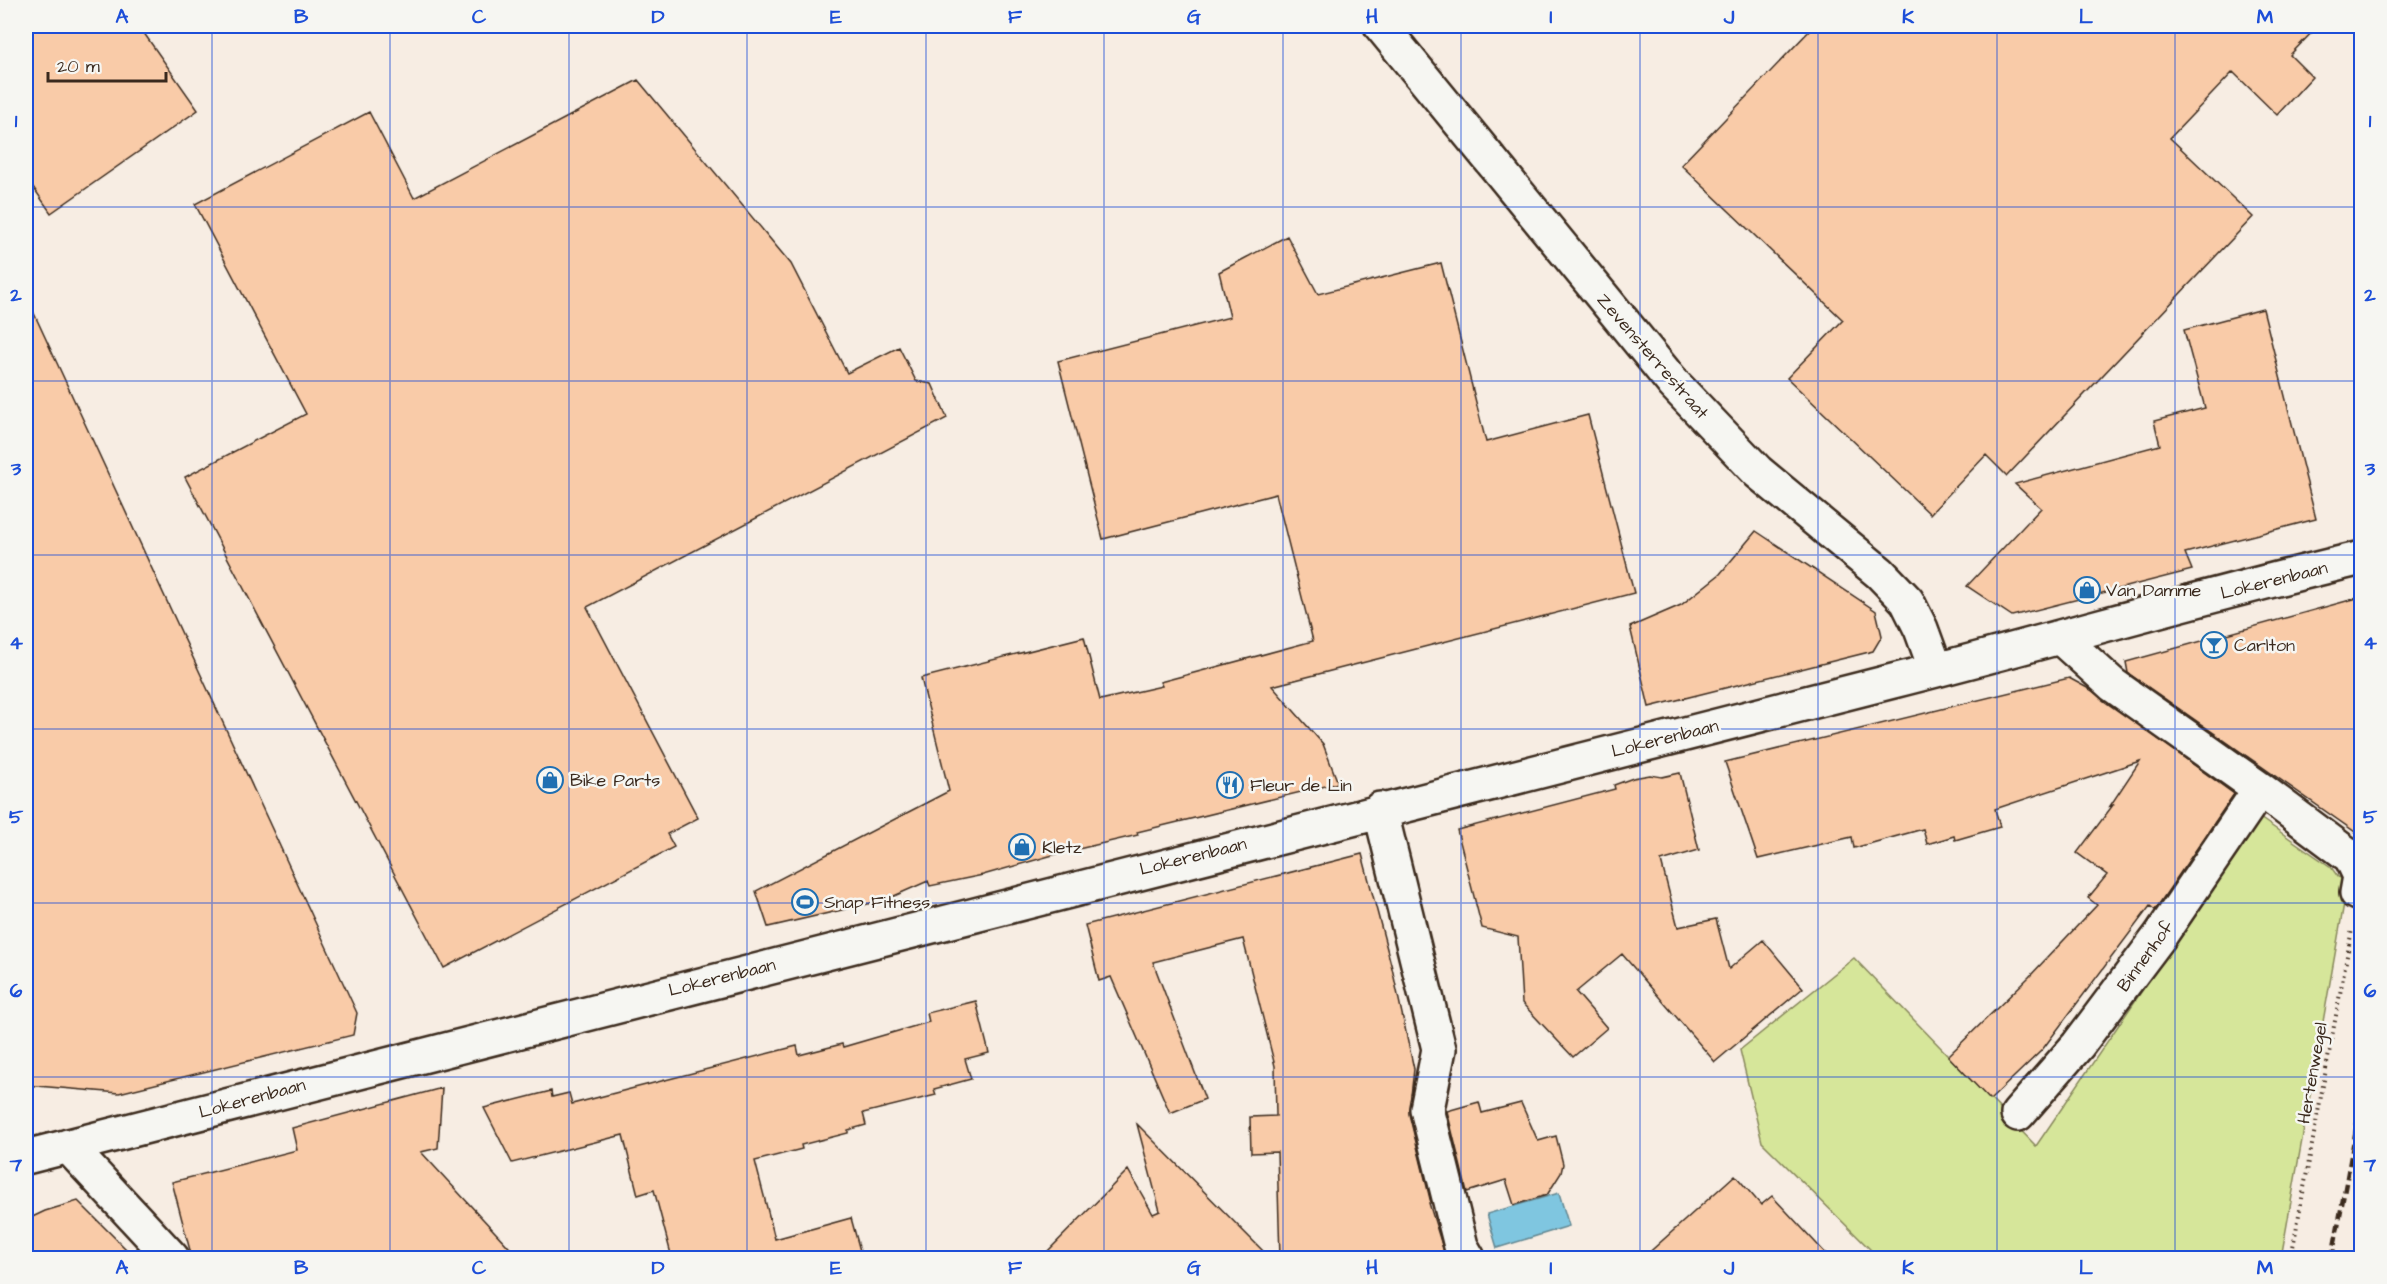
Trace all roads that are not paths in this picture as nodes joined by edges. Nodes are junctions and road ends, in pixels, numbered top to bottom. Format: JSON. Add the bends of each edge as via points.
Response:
{"nodes":[{"id":1,"x":1382,"y":26,"type":"edge"},
{"id":2,"x":2361,"y":558,"type":"edge"},
{"id":3,"x":2061,"y":638,"type":"junction"},
{"id":4,"x":1936,"y":670,"type":"junction"},
{"id":5,"x":2260,"y":789,"type":"junction"},
{"id":6,"x":1380,"y":808,"type":"junction"},
{"id":7,"x":2357,"y":893,"type":"road end"},
{"id":8,"x":2018,"y":1114,"type":"dead end"},
{"id":9,"x":68,"y":1146,"type":"junction"},
{"id":10,"x":26,"y":1157,"type":"edge"},
{"id":11,"x":172,"y":1258,"type":"edge"},
{"id":12,"x":1468,"y":1258,"type":"edge"}],
"edges":[{"from":1,"to":4,"type":"street","name":"Zevensterrestraat","via":[[1674,384],[1758,472],[1880,573],[1907,602]]},
{"from":2,"to":3,"type":"street","name":"Lokerenbaan"},
{"from":3,"to":4,"type":"street","name":"Lokerenbaan"},
{"from":3,"to":5,"type":"street","via":[[2113,685]]},
{"from":4,"to":6,"type":"street","name":"Lokerenbaan"},
{"from":5,"to":7,"type":"street","via":[[2351,857],[2360,876]]},
{"from":5,"to":8,"type":"street","name":"Binnenhof","via":[[2160,936],[2078,1046]]},
{"from":6,"to":9,"type":"street","name":"Lokerenbaan"},
{"from":6,"to":12,"type":"street","via":[[1439,1049],[1427,1109],[1461,1246]]},
{"from":9,"to":10,"type":"street","name":"Lokerenbaan"},
{"from":9,"to":11,"type":"street"}]}
